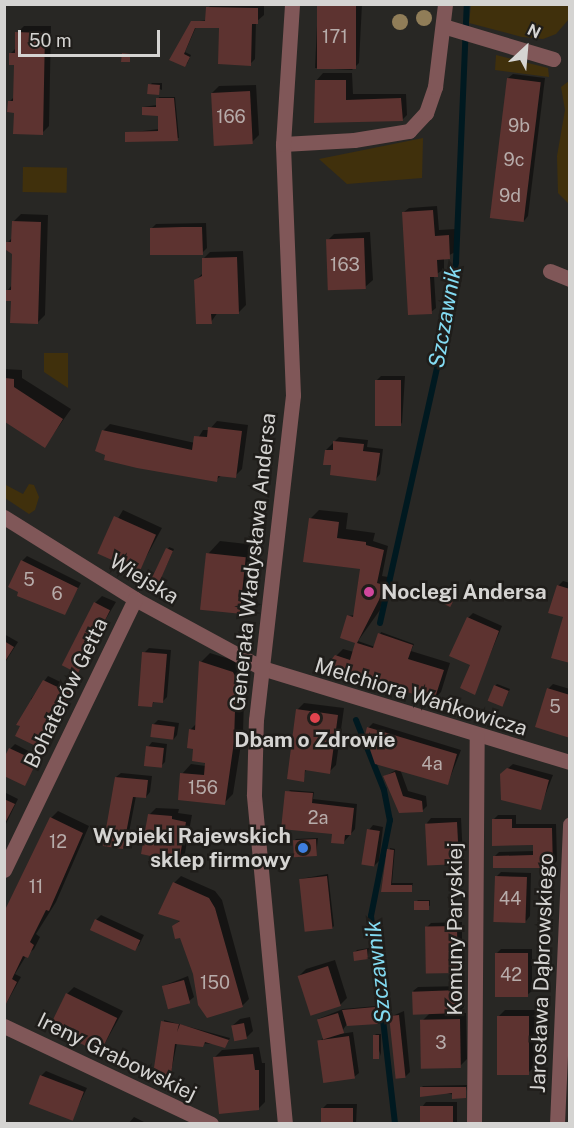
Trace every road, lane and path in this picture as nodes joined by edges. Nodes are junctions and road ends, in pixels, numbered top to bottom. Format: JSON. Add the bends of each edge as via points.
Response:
{"nodes":[{"id":1,"x":292,"y":4,"type":"edge"},
{"id":2,"x":446,"y":4,"type":"edge"},
{"id":3,"x":450,"y":28,"type":"junction"},
{"id":4,"x":553,"y":58,"type":"dead end"},
{"id":5,"x":283,"y":144,"type":"junction"},
{"id":6,"x":550,"y":271,"type":"dead end"},
{"id":7,"x":570,"y":279,"type":"edge"},
{"id":8,"x":6,"y":521,"type":"edge"},
{"id":9,"x":135,"y":599,"type":"junction"},
{"id":10,"x":262,"y":668,"type":"junction"},
{"id":11,"x":477,"y":735,"type":"junction"},
{"id":12,"x":570,"y":762,"type":"edge"},
{"id":13,"x":570,"y":824,"type":"edge"},
{"id":14,"x":4,"y":870,"type":"edge"},
{"id":15,"x":4,"y":1026,"type":"edge"},
{"id":16,"x":194,"y":1121,"type":"edge"},
{"id":17,"x":211,"y":1124,"type":"edge"},
{"id":18,"x":285,"y":1124,"type":"edge"},
{"id":19,"x":474,"y":1124,"type":"edge"},
{"id":20,"x":557,"y":1124,"type":"edge"}],
"edges":[{"from":1,"to":5,"type":"street","name":"Generała Władysława Andersa"},
{"from":2,"to":3,"type":"street"},
{"from":3,"to":4,"type":"street"},
{"from":3,"to":5,"type":"street","via":[[426,113],[409,131],[344,141]]},
{"from":5,"to":10,"type":"street","name":"Generała Władysława Andersa","via":[[293,395]]},
{"from":6,"to":7,"type":"street"},
{"from":8,"to":9,"type":"street","name":"Wiejska"},
{"from":9,"to":10,"type":"street","name":"Wiejska"},
{"from":9,"to":14,"type":"street","name":"Bohaterów Getta"},
{"from":10,"to":11,"type":"street","name":"Melchiora Wańkowicza"},
{"from":10,"to":18,"type":"street","name":"Generała Władysława Andersa","via":[[254,794]]},
{"from":11,"to":12,"type":"street","name":"Melchiora Wańkowicza"},
{"from":11,"to":19,"type":"street","name":"Komuny Paryskiej"},
{"from":13,"to":20,"type":"street","name":"Jarosława Dąbrowskiego"},
{"from":15,"to":16,"type":"street","name":"Ireny Grabowskiej"},
{"from":16,"to":17,"type":"street","name":"Ireny Grabowskiej"}]}
